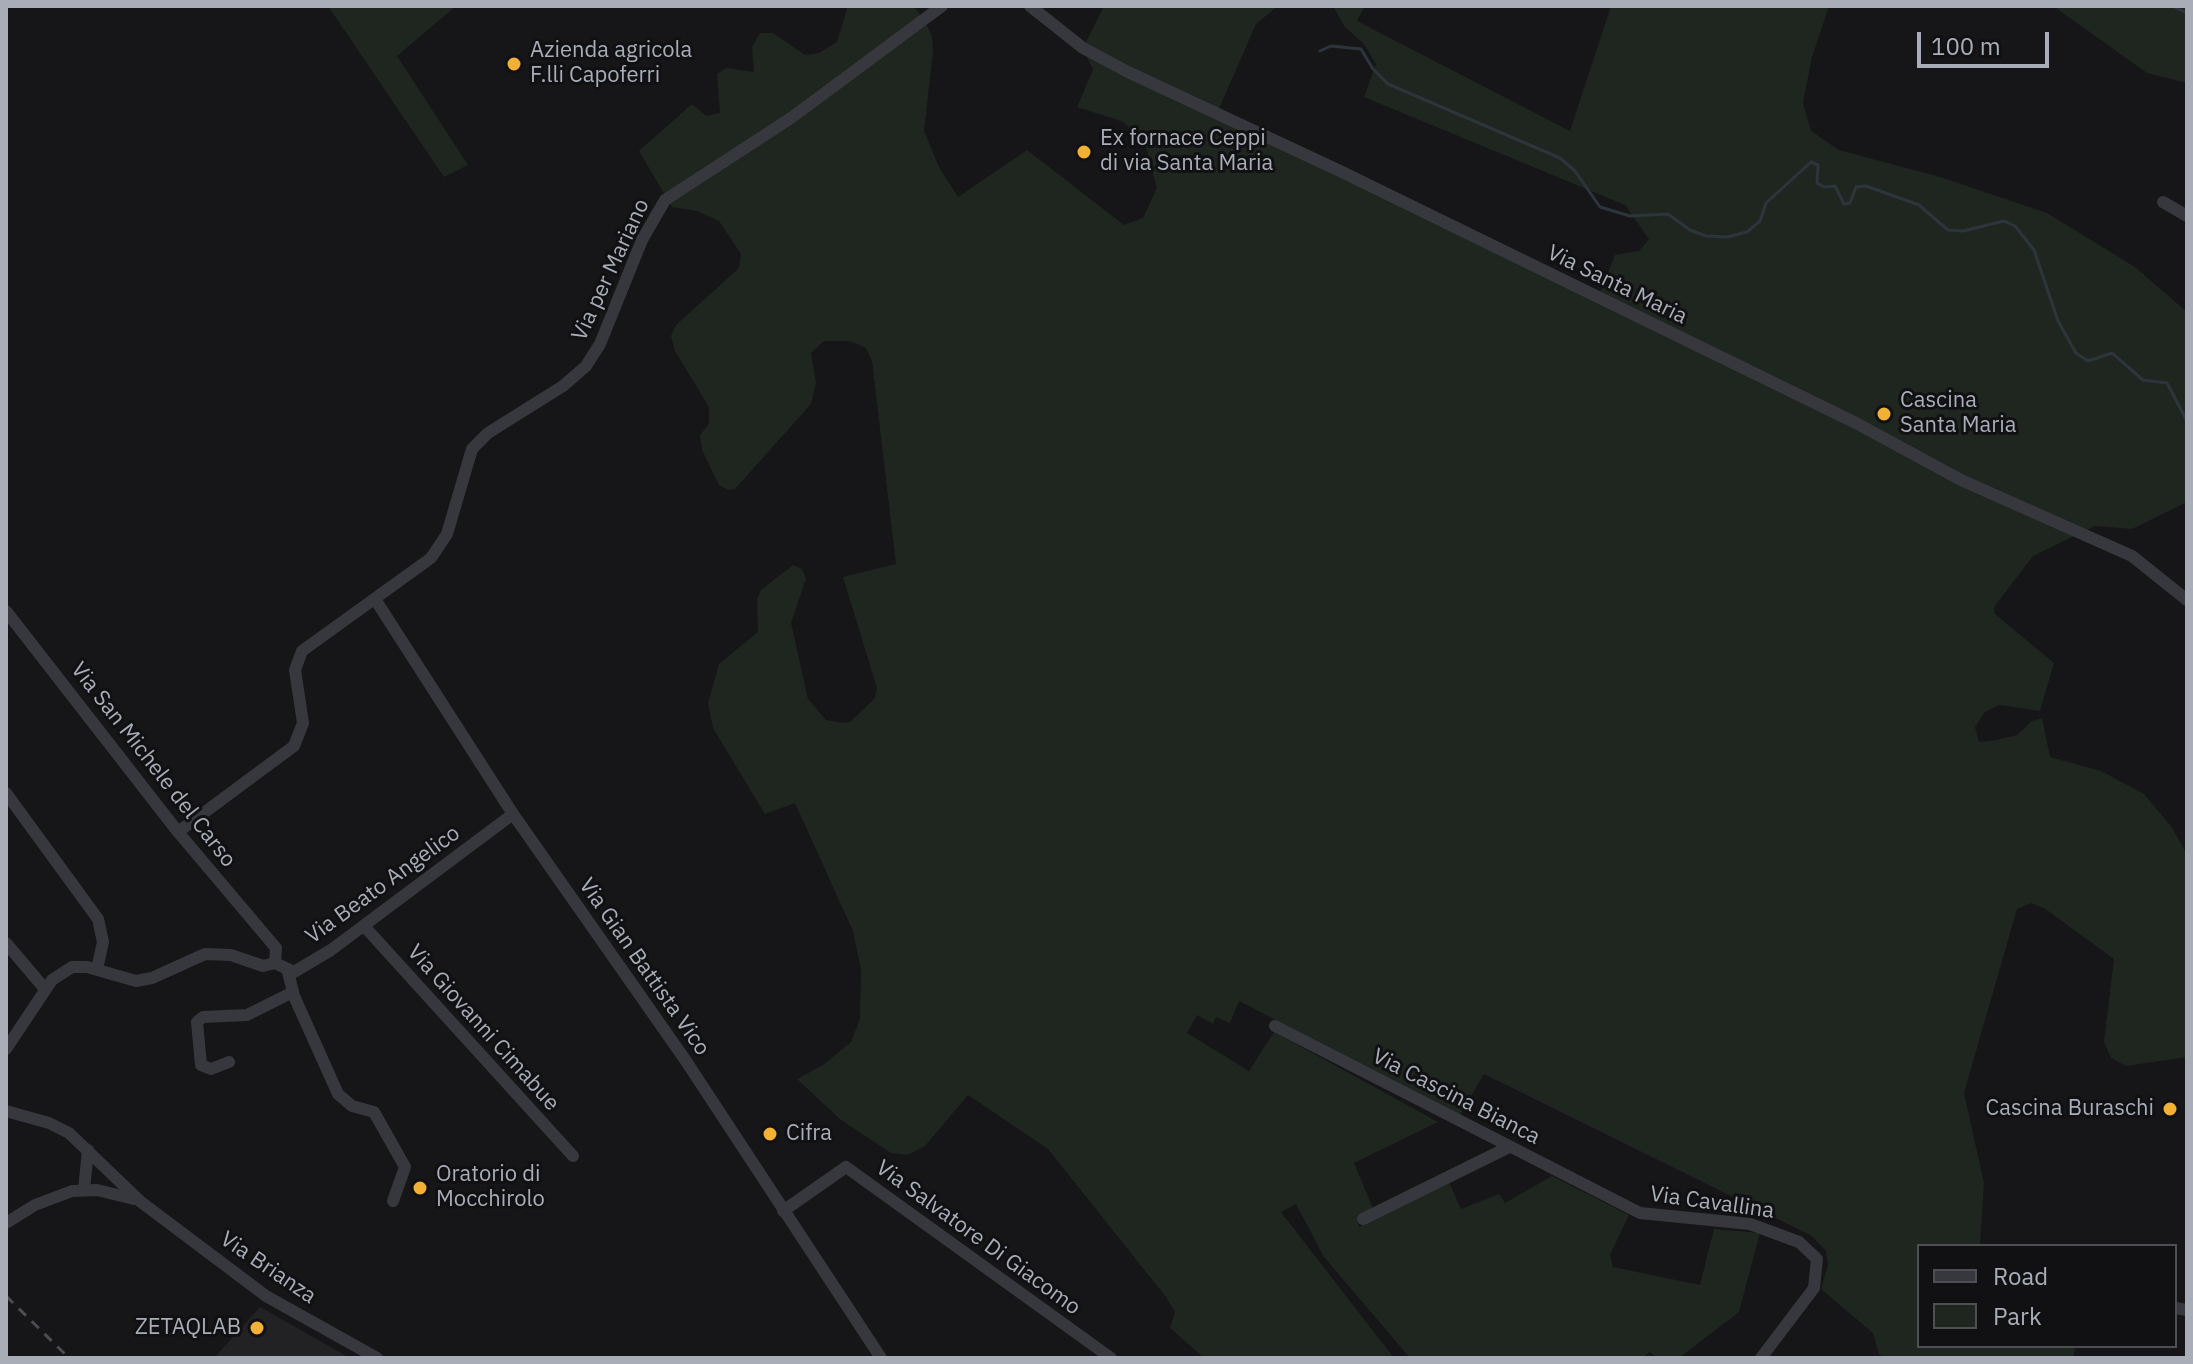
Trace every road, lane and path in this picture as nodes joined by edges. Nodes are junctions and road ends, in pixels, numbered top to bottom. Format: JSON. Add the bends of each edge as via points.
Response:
{"nodes":[{"id":1,"x":942,"y":6,"type":"edge"},
{"id":2,"x":1030,"y":6,"type":"edge"},
{"id":3,"x":2163,"y":202,"type":"dead end"},
{"id":4,"x":2187,"y":216,"type":"edge"},
{"id":5,"x":375,"y":599,"type":"junction"},
{"id":6,"x":2187,"y":600,"type":"edge"},
{"id":7,"x":6,"y":611,"type":"edge"},
{"id":8,"x":6,"y":793,"type":"edge"},
{"id":9,"x":513,"y":814,"type":"junction"},
{"id":10,"x":178,"y":832,"type":"junction"},
{"id":11,"x":364,"y":926,"type":"junction"},
{"id":12,"x":6,"y":943,"type":"edge"},
{"id":13,"x":275,"y":963,"type":"junction"},
{"id":14,"x":97,"y":969,"type":"junction"},
{"id":15,"x":288,"y":972,"type":"junction"},
{"id":16,"x":45,"y":989,"type":"junction"},
{"id":17,"x":293,"y":992,"type":"junction"},
{"id":18,"x":1275,"y":1026,"type":"dead end"},
{"id":19,"x":6,"y":1049,"type":"edge"},
{"id":20,"x":229,"y":1062,"type":"dead end"},
{"id":21,"x":6,"y":1111,"type":"edge"},
{"id":22,"x":1509,"y":1147,"type":"junction"},
{"id":23,"x":88,"y":1150,"type":"junction"},
{"id":24,"x":573,"y":1156,"type":"dead end"},
{"id":25,"x":101,"y":1165,"type":"junction"},
{"id":26,"x":91,"y":1190,"type":"junction"},
{"id":27,"x":393,"y":1201,"type":"dead end"},
{"id":28,"x":141,"y":1202,"type":"junction"},
{"id":29,"x":1619,"y":1203,"type":"joint"},
{"id":30,"x":783,"y":1211,"type":"junction"},
{"id":31,"x":1363,"y":1219,"type":"dead end"},
{"id":32,"x":6,"y":1223,"type":"edge"},
{"id":33,"x":875,"y":1356,"type":"edge"},
{"id":34,"x":377,"y":1358,"type":"edge"},
{"id":35,"x":1111,"y":1358,"type":"edge"},
{"id":36,"x":1761,"y":1358,"type":"edge"}],
"edges":[{"from":1,"to":5,"type":"street","name":"Via per Mariano","via":[[791,118],[665,200],[642,240],[593,356],[563,386],[480,440],[467,460],[457,506],[440,547],[419,569]]},
{"from":2,"to":6,"type":"street","name":"Via Santa Maria","via":[[1083,48],[1128,72],[1856,423],[1961,480],[2132,556]]},
{"from":3,"to":4,"type":"street"},
{"from":5,"to":9,"type":"street","name":"Via Gian Battista Vico"},
{"from":5,"to":10,"type":"street","name":"Via per Mariano","via":[[302,651],[295,670],[303,723],[294,746]]},
{"from":7,"to":10,"type":"street","name":"Via San Michele del Carso"},
{"from":8,"to":14,"type":"street","via":[[98,919],[103,942]]},
{"from":9,"to":11,"type":"street","name":"Via Beato Angelico"},
{"from":9,"to":30,"type":"street","name":"Via Gian Battista Vico","via":[[686,1061]]},
{"from":10,"to":13,"type":"street","name":"Via San Michele del Carso","via":[[270,941],[277,951]]},
{"from":11,"to":15,"type":"street","name":"Via Beato Angelico"},
{"from":11,"to":24,"type":"street","name":"Via Giovanni Cimabue"},
{"from":12,"to":16,"type":"street"},
{"from":13,"to":14,"type":"street","via":[[266,967],[231,955],[205,954],[136,981]]},
{"from":13,"to":15,"type":"street"},
{"from":14,"to":16,"type":"street","via":[[66,969]]},
{"from":15,"to":17,"type":"street"},
{"from":16,"to":19,"type":"street"},
{"from":17,"to":20,"type":"street","via":[[247,1015],[203,1017],[197,1022],[201,1065],[211,1069]]},
{"from":17,"to":27,"type":"street","via":[[338,1094],[352,1106],[374,1112],[405,1167]]},
{"from":18,"to":22,"type":"street","name":"Via Cascina Bianca"},
{"from":21,"to":23,"type":"street","name":"Via Brianza","via":[[60,1128]]},
{"from":22,"to":29,"type":"street","name":"Via Cascina Bianca"},
{"from":22,"to":31,"type":"street"},
{"from":23,"to":25,"type":"street","name":"Via Brianza"},
{"from":23,"to":26,"type":"street"},
{"from":25,"to":26,"type":"street","via":[[102,1175]]},
{"from":25,"to":28,"type":"street","name":"Via Brianza"},
{"from":26,"to":28,"type":"street"},
{"from":26,"to":32,"type":"street","via":[[35,1205]]},
{"from":28,"to":34,"type":"street","name":"Via Brianza","via":[[266,1296]]},
{"from":29,"to":36,"type":"street","name":"Via Cavallina","via":[[1640,1213],[1750,1224],[1813,1252],[1818,1262],[1814,1288]]},
{"from":30,"to":33,"type":"street","name":"Via Gian Battista Vico"},
{"from":30,"to":35,"type":"street","name":"Via Salvatore Di Giacomo","via":[[846,1167]]}]}
